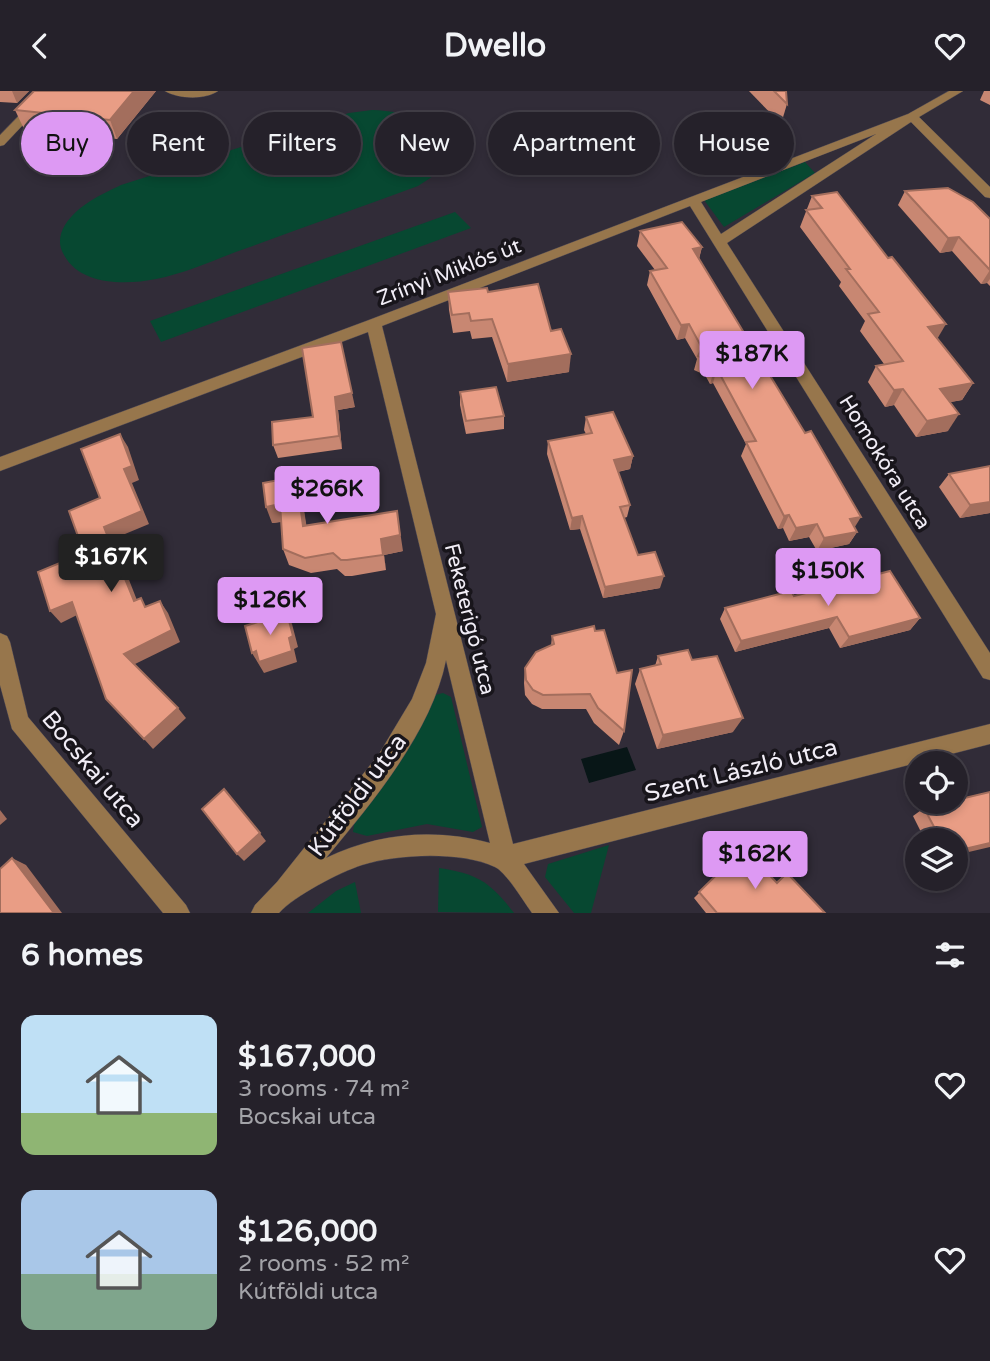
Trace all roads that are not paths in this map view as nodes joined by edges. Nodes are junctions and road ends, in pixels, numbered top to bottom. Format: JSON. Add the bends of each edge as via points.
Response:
{"nodes":[{"id":1,"x":49,"y":91,"type":"edge"},
{"id":2,"x":171,"y":91,"type":"edge"},
{"id":3,"x":212,"y":91,"type":"edge"},
{"id":4,"x":957,"y":91,"type":"edge"},
{"id":5,"x":912,"y":116,"type":"junction"},
{"id":6,"x":0,"y":142,"type":"edge"},
{"id":7,"x":990,"y":194,"type":"edge"},
{"id":8,"x":693,"y":200,"type":"junction"},
{"id":9,"x":720,"y":241,"type":"junction"},
{"id":10,"x":374,"y":324,"type":"junction"},
{"id":11,"x":0,"y":464,"type":"edge"},
{"id":12,"x":444,"y":611,"type":"junction"},
{"id":13,"x":0,"y":642,"type":"edge"},
{"id":14,"x":990,"y":671,"type":"edge"},
{"id":15,"x":990,"y":734,"type":"edge"},
{"id":16,"x":505,"y":858,"type":"junction"},
{"id":17,"x":282,"y":892,"type":"junction"},
{"id":18,"x":178,"y":913,"type":"edge"},
{"id":19,"x":263,"y":913,"type":"edge"},
{"id":20,"x":547,"y":913,"type":"edge"}],
"edges":[{"from":1,"to":6,"type":"street"},
{"from":2,"to":3,"type":"street"},
{"from":4,"to":5,"type":"street","name":"Zrínyi Miklós út"},
{"from":5,"to":7,"type":"street"},
{"from":5,"to":8,"type":"street","name":"Zrínyi Miklós út"},
{"from":5,"to":9,"type":"street","name":"Zrínyi Miklós út"},
{"from":8,"to":9,"type":"street","name":"Homokóra utca"},
{"from":8,"to":10,"type":"street","name":"Zrínyi Miklós út"},
{"from":9,"to":14,"type":"street","name":"Homokóra utca"},
{"from":10,"to":11,"type":"street","name":"Zrínyi Miklós út"},
{"from":10,"to":12,"type":"street","name":"Feketerigó utca"},
{"from":12,"to":16,"type":"street","name":"Feketerigó utca"},
{"from":12,"to":17,"type":"street","name":"Kútföldi utca","via":[[433,675],[404,735],[363,794]]},
{"from":13,"to":18,"type":"street","name":"Bocskai utca","via":[[19,722]]},
{"from":15,"to":16,"type":"street","name":"Szent László utca"},
{"from":16,"to":17,"type":"street","name":"Kútföldi utca","via":[[467,848],[410,845],[359,855]]},
{"from":16,"to":20,"type":"street","name":"Feketerigó utca"},
{"from":17,"to":19,"type":"street","name":"Kútföldi utca"}]}
